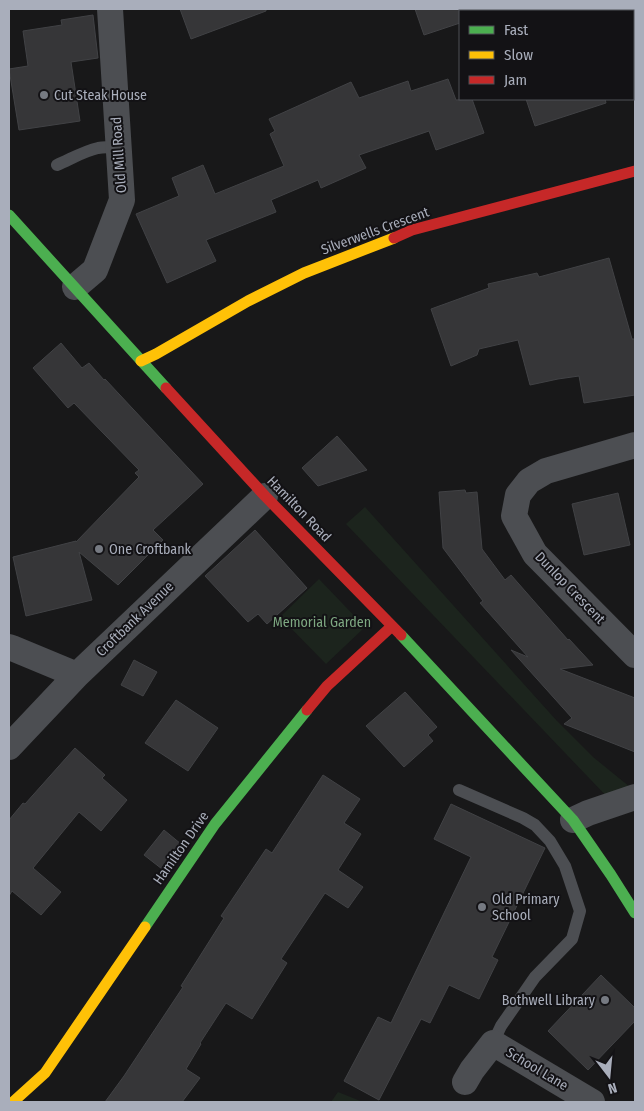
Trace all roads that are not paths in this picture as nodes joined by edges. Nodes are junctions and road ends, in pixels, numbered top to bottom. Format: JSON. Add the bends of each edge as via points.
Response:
{"nodes":[{"id":1,"x":110,"y":9,"type":"edge"},
{"id":2,"x":118,"y":147,"type":"junction"},
{"id":3,"x":57,"y":164,"type":"dead end"},
{"id":4,"x":635,"y":171,"type":"edge"},
{"id":5,"x":9,"y":215,"type":"edge"},
{"id":6,"x":74,"y":287,"type":"junction"},
{"id":7,"x":142,"y":361,"type":"junction"},
{"id":8,"x":635,"y":445,"type":"edge"},
{"id":9,"x":265,"y":496,"type":"junction"},
{"id":10,"x":392,"y":626,"type":"junction"},
{"id":11,"x":10,"y":645,"type":"edge"},
{"id":12,"x":635,"y":655,"type":"edge"},
{"id":13,"x":77,"y":674,"type":"junction"},
{"id":14,"x":9,"y":746,"type":"edge"},
{"id":15,"x":458,"y":790,"type":"dead end"},
{"id":16,"x":635,"y":797,"type":"edge"},
{"id":17,"x":573,"y":820,"type":"junction"},
{"id":18,"x":635,"y":913,"type":"edge"},
{"id":19,"x":493,"y":1043,"type":"junction"},
{"id":20,"x":465,"y":1082,"type":"dead end"},
{"id":21,"x":13,"y":1102,"type":"edge"},
{"id":22,"x":592,"y":1102,"type":"edge"}],
"edges":[{"from":1,"to":2,"type":"street","name":"Old Mill Road"},
{"from":2,"to":3,"type":"lane","via":[[84,152]]},
{"from":2,"to":6,"type":"street","name":"Old Mill Road","via":[[122,200],[95,270]]},
{"from":4,"to":7,"type":"street","name":"Silverwells Crescent","via":[[412,230],[304,273]]},
{"from":5,"to":6,"type":"street","name":"Hamilton Road"},
{"from":6,"to":7,"type":"street","name":"Hamilton Road"},
{"from":7,"to":9,"type":"street","name":"Hamilton Road"},
{"from":8,"to":12,"type":"street","name":"Dunlop Crescent","via":[[546,471],[529,481],[518,495],[514,516],[535,554]]},
{"from":9,"to":10,"type":"street","name":"Hamilton Road"},
{"from":9,"to":13,"type":"street","name":"Croftbank Avenue"},
{"from":10,"to":17,"type":"street","name":"Hamilton Road"},
{"from":10,"to":21,"type":"street","name":"Hamilton Drive","via":[[328,686],[215,824],[45,1073]]},
{"from":11,"to":13,"type":"street"},
{"from":13,"to":14,"type":"street","name":"Croftbank Avenue"},
{"from":15,"to":19,"type":"lane","name":"School Lane","via":[[535,825],[550,841],[565,866],[580,912],[572,939],[535,977]]},
{"from":16,"to":17,"type":"street"},
{"from":17,"to":18,"type":"street","name":"Hamilton Road"},
{"from":19,"to":20,"type":"street"},
{"from":19,"to":22,"type":"street","name":"School Lane"}]}
